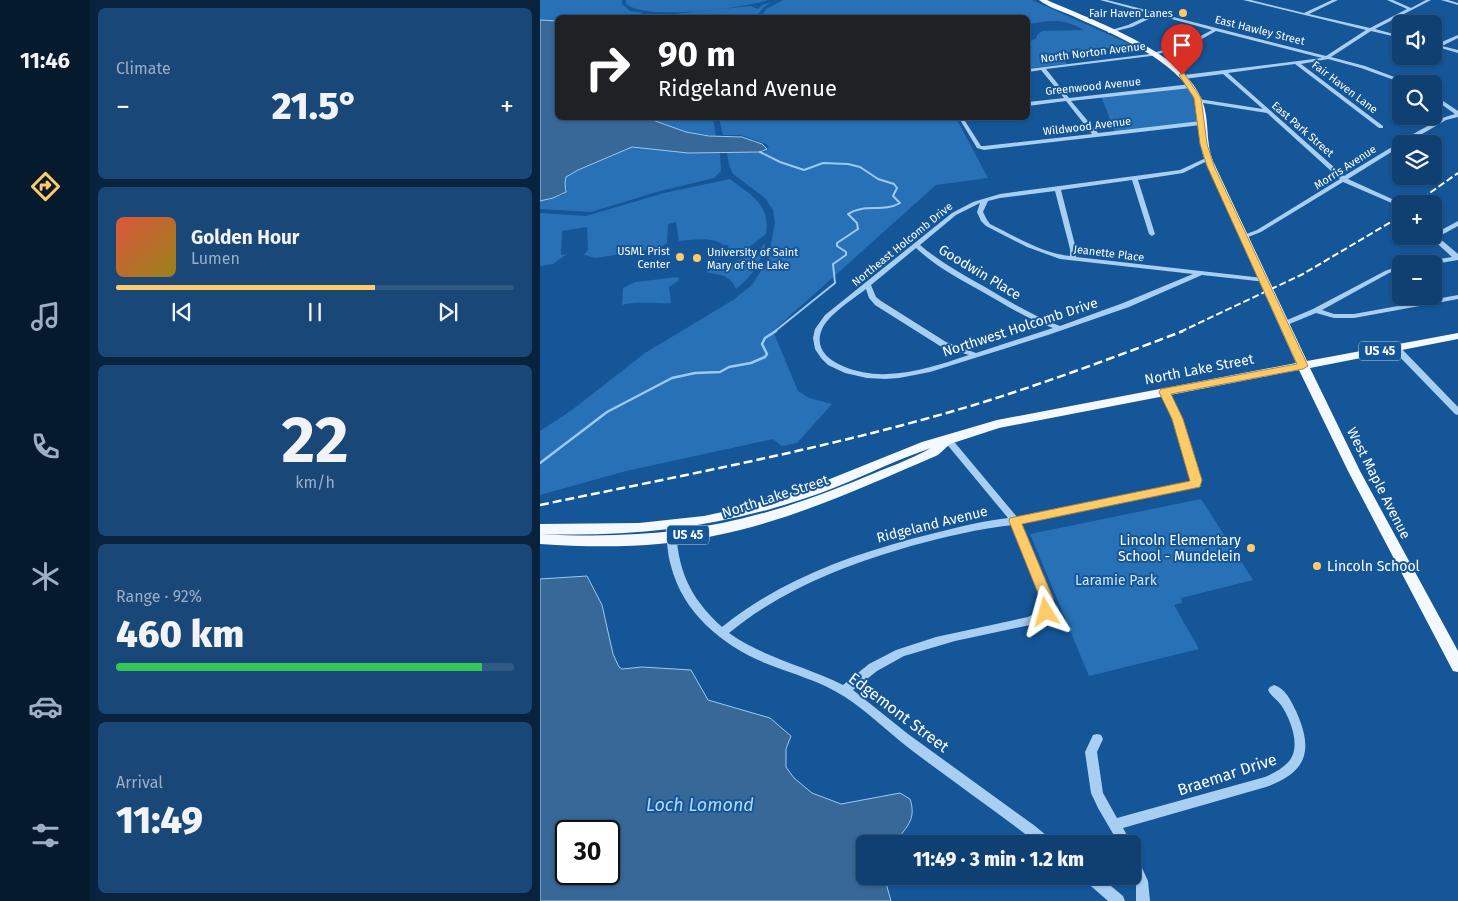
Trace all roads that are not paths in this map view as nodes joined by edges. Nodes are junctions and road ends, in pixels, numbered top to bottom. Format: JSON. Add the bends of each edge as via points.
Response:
{"nodes":[{"id":1,"x":1042,"y":0,"type":"edge"},
{"id":2,"x":1102,"y":0,"type":"edge"},
{"id":3,"x":1245,"y":0,"type":"edge"},
{"id":4,"x":1336,"y":0,"type":"edge"},
{"id":5,"x":1389,"y":0,"type":"edge"},
{"id":6,"x":1429,"y":0,"type":"edge"},
{"id":7,"x":1443,"y":0,"type":"edge"},
{"id":8,"x":1458,"y":4,"type":"edge"},
{"id":9,"x":1410,"y":9,"type":"junction"},
{"id":10,"x":1156,"y":14,"type":"junction"},
{"id":11,"x":1305,"y":14,"type":"junction"},
{"id":12,"x":1216,"y":29,"type":"junction"},
{"id":13,"x":1370,"y":30,"type":"junction"},
{"id":14,"x":1110,"y":32,"type":"junction"},
{"id":15,"x":1392,"y":35,"type":"edge"},
{"id":16,"x":1458,"y":36,"type":"edge"},
{"id":17,"x":1442,"y":43,"type":"edge"},
{"id":18,"x":1442,"y":48,"type":"edge"},
{"id":19,"x":1458,"y":52,"type":"edge"},
{"id":20,"x":1154,"y":54,"type":"junction"},
{"id":21,"x":1327,"y":58,"type":"junction"},
{"id":22,"x":1297,"y":64,"type":"junction"},
{"id":23,"x":1043,"y":69,"type":"junction"},
{"id":24,"x":1030,"y":70,"type":"edge"},
{"id":25,"x":1224,"y":72,"type":"junction"},
{"id":26,"x":1184,"y":77,"type":"junction"},
{"id":27,"x":1392,"y":77,"type":"edge"},
{"id":28,"x":1191,"y":86,"type":"junction"},
{"id":29,"x":1068,"y":99,"type":"junction"},
{"id":30,"x":1199,"y":101,"type":"junction"},
{"id":31,"x":1442,"y":103,"type":"edge"},
{"id":32,"x":1030,"y":104,"type":"edge"},
{"id":33,"x":1269,"y":112,"type":"junction"},
{"id":34,"x":1458,"y":114,"type":"edge"},
{"id":35,"x":962,"y":120,"type":"edge"},
{"id":36,"x":1202,"y":123,"type":"junction"},
{"id":37,"x":1381,"y":127,"type":"dead end"},
{"id":38,"x":1096,"y":135,"type":"junction"},
{"id":39,"x":1208,"y":159,"type":"junction"},
{"id":40,"x":1134,"y":178,"type":"junction"},
{"id":41,"x":1344,"y":178,"type":"junction"},
{"id":42,"x":1057,"y":188,"type":"junction"},
{"id":43,"x":985,"y":200,"type":"junction"},
{"id":44,"x":1392,"y":201,"type":"edge"},
{"id":45,"x":1458,"y":223,"type":"edge"},
{"id":46,"x":1442,"y":233,"type":"edge"},
{"id":47,"x":1152,"y":234,"type":"dead end"},
{"id":48,"x":1243,"y":237,"type":"junction"},
{"id":49,"x":916,"y":244,"type":"junction"},
{"id":50,"x":1442,"y":245,"type":"edge"},
{"id":51,"x":1458,"y":258,"type":"edge"},
{"id":52,"x":1073,"y":259,"type":"junction"},
{"id":53,"x":1442,"y":261,"type":"edge"},
{"id":54,"x":1392,"y":270,"type":"edge"},
{"id":55,"x":1199,"y":274,"type":"junction"},
{"id":56,"x":1263,"y":280,"type":"junction"},
{"id":57,"x":867,"y":284,"type":"junction"},
{"id":58,"x":1458,"y":297,"type":"edge"},
{"id":59,"x":1316,"y":312,"type":"junction"},
{"id":60,"x":1284,"y":323,"type":"junction"},
{"id":61,"x":1061,"y":328,"type":"junction"},
{"id":62,"x":1458,"y":336,"type":"edge"},
{"id":63,"x":1396,"y":348,"type":"junction"},
{"id":64,"x":976,"y":355,"type":"junction"},
{"id":65,"x":1303,"y":366,"type":"junction"},
{"id":66,"x":842,"y":370,"type":"joint"},
{"id":67,"x":1165,"y":392,"type":"junction"},
{"id":68,"x":1458,"y":412,"type":"edge"},
{"id":69,"x":948,"y":440,"type":"junction"},
{"id":70,"x":1015,"y":521,"type":"junction"},
{"id":71,"x":540,"y":529,"type":"edge"},
{"id":72,"x":670,"y":532,"type":"junction"},
{"id":73,"x":540,"y":539,"type":"edge"},
{"id":74,"x":1046,"y":612,"type":"joint"},
{"id":75,"x":722,"y":633,"type":"junction"},
{"id":76,"x":1458,"y":666,"type":"edge"},
{"id":77,"x":1274,"y":690,"type":"dead end"},
{"id":78,"x":844,"y":691,"type":"junction"},
{"id":79,"x":1097,"y":739,"type":"dead end"},
{"id":80,"x":1115,"y":824,"type":"junction"},
{"id":81,"x":1036,"y":835,"type":"edge"},
{"id":82,"x":1121,"y":835,"type":"edge"},
{"id":83,"x":1141,"y":879,"type":"edge"},
{"id":84,"x":1099,"y":885,"type":"edge"},
{"id":85,"x":1118,"y":901,"type":"edge"},
{"id":86,"x":1143,"y":901,"type":"edge"}],
"edges":[{"from":1,"to":14,"type":"main road"},
{"from":2,"to":10,"type":"street","name":"East Hawley Street"},
{"from":3,"to":11,"type":"street"},
{"from":4,"to":11,"type":"street"},
{"from":5,"to":9,"type":"street"},
{"from":6,"to":9,"type":"street"},
{"from":7,"to":8,"type":"street"},
{"from":9,"to":13,"type":"street"},
{"from":10,"to":12,"type":"street","name":"East Hawley Street"},
{"from":10,"to":14,"type":"street"},
{"from":11,"to":13,"type":"street"},
{"from":12,"to":20,"type":"street","name":"North Norton Avenue","via":[[1186,45]]},
{"from":12,"to":21,"type":"street","name":"East Hawley Street"},
{"from":13,"to":15,"type":"street"},
{"from":13,"to":21,"type":"street"},
{"from":14,"to":20,"type":"main road"},
{"from":16,"to":17,"type":"street"},
{"from":18,"to":19,"type":"street"},
{"from":20,"to":23,"type":"street","name":"North Norton Avenue"},
{"from":20,"to":26,"type":"main road"},
{"from":21,"to":22,"type":"street"},
{"from":21,"to":27,"type":"street","name":"East Hawley Street"},
{"from":22,"to":25,"type":"street"},
{"from":22,"to":37,"type":"street","name":"Fair Haven Lane"},
{"from":23,"to":24,"type":"street","name":"North Norton Avenue"},
{"from":23,"to":29,"type":"street"},
{"from":25,"to":26,"type":"street"},
{"from":25,"to":33,"type":"street","name":"East Park Street"},
{"from":26,"to":28,"type":"main road"},
{"from":28,"to":29,"type":"street","name":"Greenwood Avenue"},
{"from":28,"to":30,"type":"main road"},
{"from":29,"to":32,"type":"street","name":"Greenwood Avenue"},
{"from":29,"to":38,"type":"street"},
{"from":30,"to":33,"type":"street"},
{"from":30,"to":36,"type":"main road","name":"West Maple Avenue"},
{"from":31,"to":34,"type":"street"},
{"from":33,"to":41,"type":"street","name":"East Park Street"},
{"from":34,"to":41,"type":"street","name":"Morris Avenue"},
{"from":35,"to":38,"type":"street","name":"Wildwood Avenue","via":[[976,143],[988,148]]},
{"from":36,"to":38,"type":"street","name":"Wildwood Avenue"},
{"from":36,"to":39,"type":"main road","name":"West Maple Avenue"},
{"from":39,"to":40,"type":"street","name":"Northeast Holcomb Drive","via":[[1181,172]]},
{"from":39,"to":48,"type":"main road","name":"West Maple Avenue"},
{"from":40,"to":42,"type":"street","name":"Northeast Holcomb Drive"},
{"from":40,"to":47,"type":"street"},
{"from":41,"to":44,"type":"street","name":"East Park Street"},
{"from":41,"to":48,"type":"street","name":"Morris Avenue","via":[[1259,231]]},
{"from":42,"to":43,"type":"street","name":"Northeast Holcomb Drive"},
{"from":42,"to":52,"type":"street"},
{"from":43,"to":49,"type":"street","name":"Northeast Holcomb Drive","via":[[960,210]]},
{"from":43,"to":52,"type":"street","name":"Jeanette Place","via":[[980,212],[988,225],[1039,251]]},
{"from":45,"to":46,"type":"street"},
{"from":48,"to":56,"type":"main road","name":"West Maple Avenue"},
{"from":49,"to":57,"type":"street","name":"Northeast Holcomb Drive"},
{"from":49,"to":61,"type":"street","name":"Goodwin Place","via":[[942,266],[1035,320]]},
{"from":50,"to":51,"type":"street"},
{"from":51,"to":53,"type":"street"},
{"from":52,"to":55,"type":"street","name":"Jeanette Place"},
{"from":54,"to":59,"type":"street"},
{"from":55,"to":56,"type":"street","name":"Jeanette Place"},
{"from":55,"to":61,"type":"street","name":"Northwest Holcomb Drive"},
{"from":56,"to":60,"type":"main road","name":"West Maple Avenue"},
{"from":57,"to":64,"type":"street","via":[[878,303],[943,344]]},
{"from":57,"to":66,"type":"street","name":"Northeast Holcomb Drive","via":[[828,316],[817,331],[816,340],[821,353]]},
{"from":58,"to":59,"type":"street","via":[[1354,316]]},
{"from":59,"to":60,"type":"street"},
{"from":60,"to":65,"type":"main road","name":"West Maple Avenue"},
{"from":61,"to":64,"type":"street","name":"Northwest Holcomb Drive"},
{"from":62,"to":63,"type":"main road","name":"North Lake Street","number":"US 45"},
{"from":63,"to":65,"type":"main road","name":"North Lake Street","number":"US 45"},
{"from":63,"to":68,"type":"street"},
{"from":64,"to":66,"type":"street","name":"Northwest Holcomb Drive","via":[[887,377]]},
{"from":65,"to":67,"type":"main road","name":"North Lake Street","number":"US 45"},
{"from":65,"to":76,"type":"main road","name":"West Maple Avenue","via":[[1357,477]]},
{"from":67,"to":69,"type":"main road","name":"North Lake Street","number":"US 45","via":[[1014,420]]},
{"from":67,"to":70,"type":"street","name":"Ridgeland Avenue","via":[[1178,419],[1196,484]]},
{"from":69,"to":70,"type":"street"},
{"from":69,"to":72,"type":"main road","name":"North Lake Street","number":"US 45","via":[[934,452],[810,504],[740,526]]},
{"from":70,"to":74,"type":"street","via":[[1046,598]]},
{"from":70,"to":75,"type":"street","name":"Ridgeland Avenue","via":[[944,534],[848,562],[785,590],[737,619]]},
{"from":71,"to":72,"type":"main road","name":"North Lake Street","number":"US 45"},
{"from":72,"to":73,"type":"main road","name":"North Lake Street","number":"US 45","via":[[603,542]]},
{"from":72,"to":75,"type":"street","name":"Edgemont Street","via":[[673,563],[686,595]]},
{"from":74,"to":78,"type":"street","via":[[1030,620],[912,649],[863,674]]},
{"from":75,"to":78,"type":"street","name":"Edgemont Street","via":[[756,655]]},
{"from":77,"to":80,"type":"street","name":"Braemar Drive","via":[[1285,700],[1300,737],[1298,760],[1291,769],[1266,782]]},
{"from":78,"to":81,"type":"street","name":"Edgemont Street"},
{"from":79,"to":80,"type":"street","via":[[1091,752],[1097,793]]},
{"from":80,"to":82,"type":"street"},
{"from":83,"to":86,"type":"street"},
{"from":84,"to":85,"type":"street"}]}
